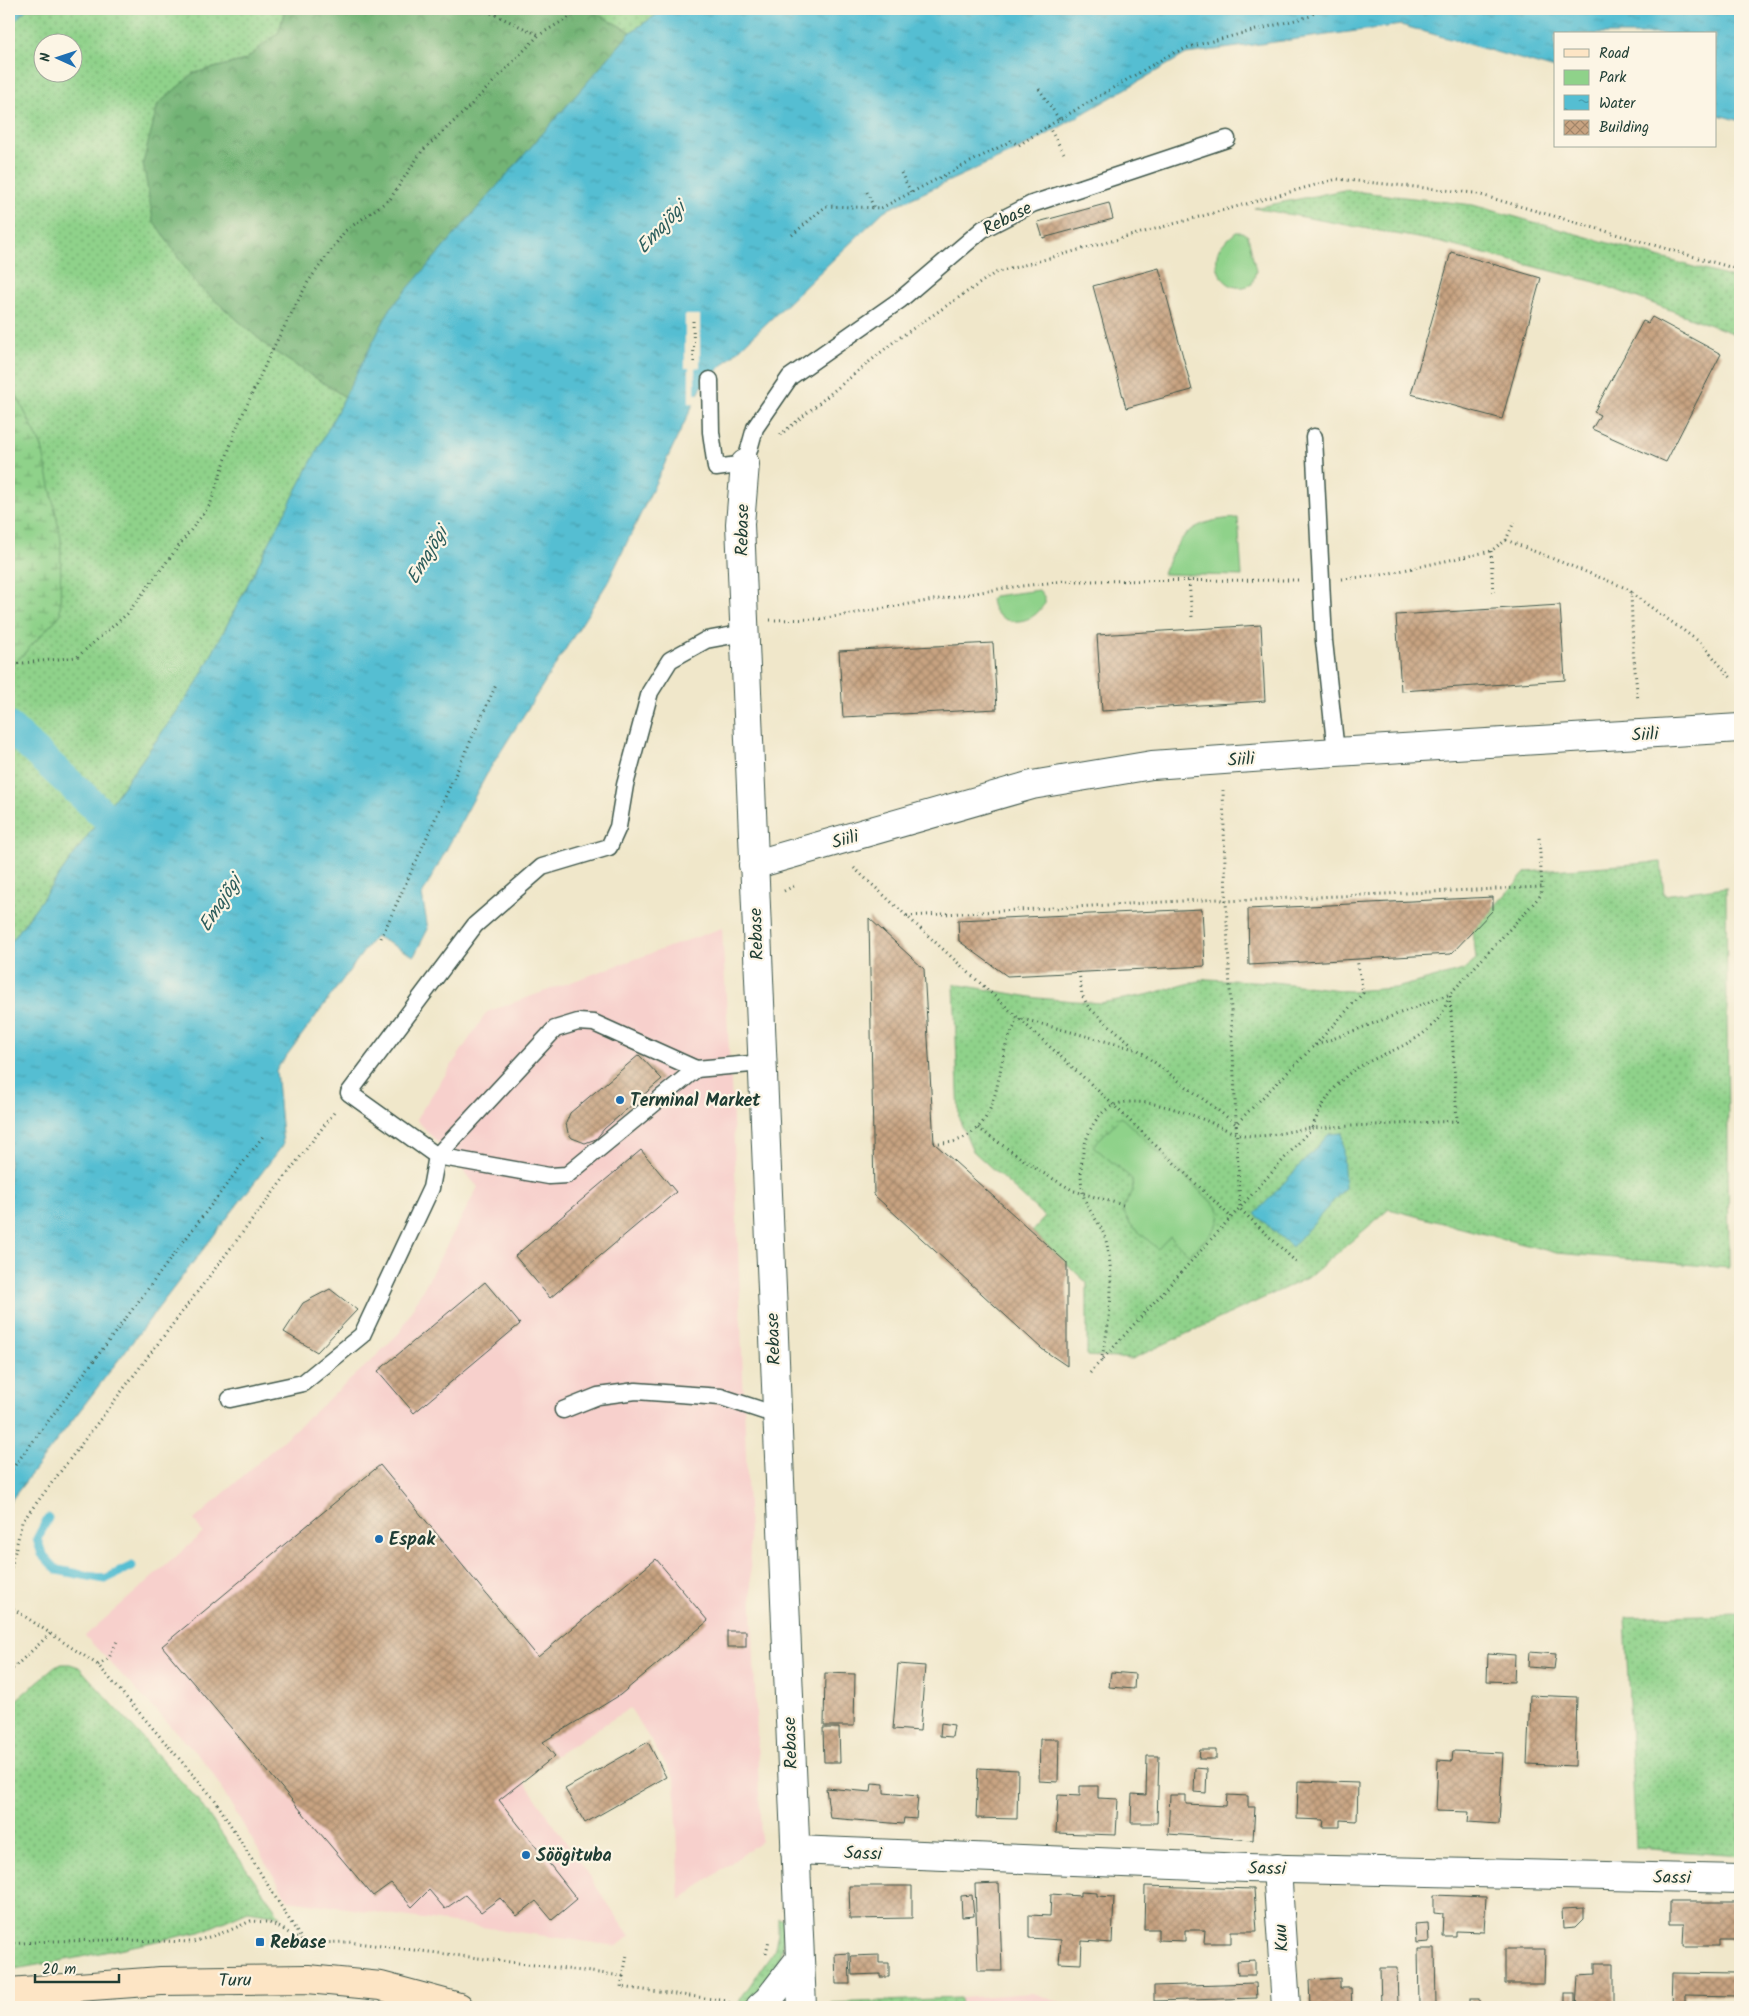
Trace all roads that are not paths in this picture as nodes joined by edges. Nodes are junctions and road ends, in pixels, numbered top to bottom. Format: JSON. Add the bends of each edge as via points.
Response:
{"nodes":[{"id":1,"x":1227,"y":140,"type":"dead end"},
{"id":2,"x":710,"y":380,"type":"dead end"},
{"id":3,"x":1314,"y":437,"type":"dead end"},
{"id":4,"x":745,"y":464,"type":"junction"},
{"id":5,"x":744,"y":627,"type":"junction"},
{"id":6,"x":1740,"y":728,"type":"edge"},
{"id":7,"x":1336,"y":752,"type":"junction"},
{"id":8,"x":753,"y":865,"type":"junction"},
{"id":9,"x":762,"y":1063,"type":"junction"},
{"id":10,"x":696,"y":1069,"type":"junction"},
{"id":11,"x":437,"y":1156,"type":"junction"},
{"id":12,"x":230,"y":1399,"type":"dead end"},
{"id":13,"x":563,"y":1410,"type":"dead end"},
{"id":14,"x":776,"y":1415,"type":"junction"},
{"id":15,"x":795,"y":1850,"type":"junction"},
{"id":16,"x":1277,"y":1868,"type":"junction"},
{"id":17,"x":1740,"y":1879,"type":"edge"},
{"id":18,"x":800,"y":1960,"type":"junction"},
{"id":19,"x":9,"y":1992,"type":"edge"},
{"id":20,"x":459,"y":2007,"type":"edge"},
{"id":21,"x":760,"y":2007,"type":"edge"},
{"id":22,"x":802,"y":2007,"type":"edge"},
{"id":23,"x":1286,"y":2007,"type":"edge"}],
"edges":[{"from":1,"to":4,"type":"lane","name":"Rebase","via":[[1032,204],[983,229],[900,300],[790,377],[755,428]]},
{"from":2,"to":4,"type":"lane","via":[[711,432],[716,468]]},
{"from":3,"to":7,"type":"lane","via":[[1324,641]]},
{"from":4,"to":5,"type":"street","name":"Rebase","via":[[740,524]]},
{"from":5,"to":8,"type":"street","name":"Rebase"},
{"from":5,"to":11,"type":"lane","via":[[706,640],[670,660],[650,692],[618,827],[609,847],[542,867],[476,925],[349,1093]]},
{"from":6,"to":7,"type":"street","name":"Siili"},
{"from":7,"to":8,"type":"street","name":"Siili","via":[[1152,765],[1032,785]]},
{"from":8,"to":9,"type":"street","name":"Rebase"},
{"from":9,"to":10,"type":"lane"},
{"from":9,"to":14,"type":"street","name":"Rebase"},
{"from":10,"to":11,"type":"lane","via":[[566,1175],[549,1176]]},
{"from":10,"to":11,"type":"lane","via":[[594,1023],[578,1022],[555,1029]]},
{"from":11,"to":12,"type":"lane","via":[[431,1188],[362,1334],[303,1383]]},
{"from":13,"to":14,"type":"lane","via":[[598,1396],[636,1391],[721,1397]]},
{"from":14,"to":15,"type":"street","name":"Rebase"},
{"from":15,"to":16,"type":"street","name":"Sassi"},
{"from":15,"to":18,"type":"street","name":"Rebase"},
{"from":16,"to":17,"type":"street","name":"Sassi"},
{"from":16,"to":23,"type":"street","name":"Kuu"},
{"from":18,"to":21,"type":"street"},
{"from":18,"to":22,"type":"street","name":"Rebase"},
{"from":19,"to":20,"type":"main road","name":"Turu","via":[[161,1981],[308,1979],[381,1986]]}]}
